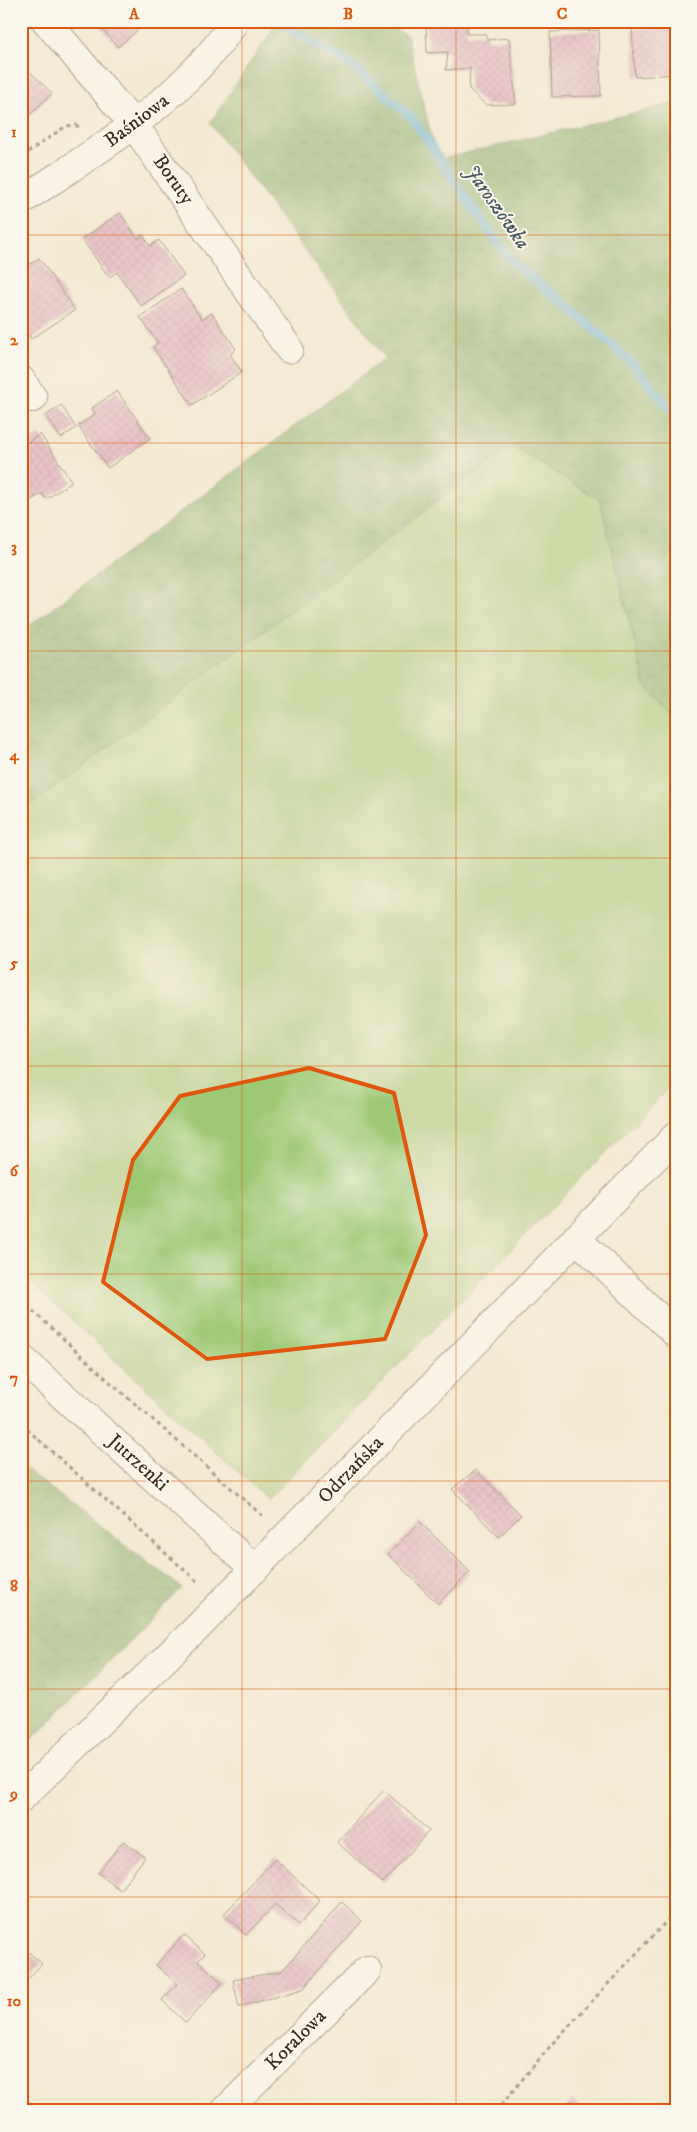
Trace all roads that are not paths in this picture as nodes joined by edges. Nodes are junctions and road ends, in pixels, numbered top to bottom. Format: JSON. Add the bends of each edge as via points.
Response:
{"nodes":[{"id":1,"x":46,"y":21,"type":"edge"},
{"id":2,"x":235,"y":21,"type":"edge"},
{"id":3,"x":134,"y":125,"type":"junction"},
{"id":4,"x":21,"y":201,"type":"edge"},
{"id":5,"x":288,"y":349,"type":"dead end"},
{"id":6,"x":676,"y":1136,"type":"edge"},
{"id":7,"x":576,"y":1238,"type":"junction"},
{"id":8,"x":676,"y":1334,"type":"edge"},
{"id":9,"x":21,"y":1358,"type":"edge"},
{"id":10,"x":255,"y":1569,"type":"junction"},
{"id":11,"x":21,"y":1798,"type":"edge"},
{"id":12,"x":367,"y":1970,"type":"dead end"},
{"id":13,"x":225,"y":2111,"type":"edge"}],
"edges":[{"from":1,"to":3,"type":"street","name":"Boruty"},
{"from":2,"to":3,"type":"street","name":"Baśniowa","via":[[218,47],[180,88]]},
{"from":3,"to":4,"type":"street","name":"Baśniowa"},
{"from":3,"to":5,"type":"street","name":"Boruty"},
{"from":6,"to":7,"type":"street","name":"Odrzańska"},
{"from":7,"to":8,"type":"street"},
{"from":7,"to":10,"type":"street","name":"Odrzańska"},
{"from":9,"to":10,"type":"street","name":"Jutrzenki"},
{"from":10,"to":11,"type":"street","name":"Odrzańska"},
{"from":12,"to":13,"type":"street","name":"Koralowa"}]}
